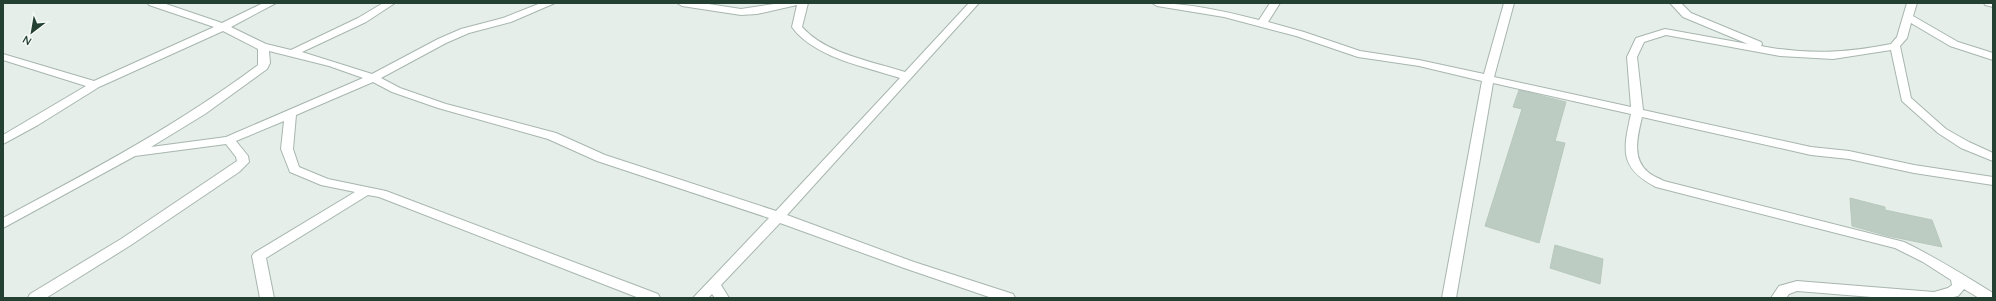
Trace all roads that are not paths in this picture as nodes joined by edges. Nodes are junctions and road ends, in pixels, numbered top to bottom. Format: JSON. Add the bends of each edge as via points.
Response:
{"nodes":[{"id":1,"x":153,"y":3,"type":"edge"},
{"id":2,"x":270,"y":3,"type":"edge"},
{"id":3,"x":390,"y":3,"type":"edge"},
{"id":4,"x":550,"y":3,"type":"edge"},
{"id":5,"x":682,"y":3,"type":"edge"},
{"id":6,"x":796,"y":3,"type":"edge"},
{"id":7,"x":804,"y":3,"type":"edge"},
{"id":8,"x":974,"y":3,"type":"edge"},
{"id":9,"x":1157,"y":3,"type":"edge"},
{"id":10,"x":1275,"y":3,"type":"edge"},
{"id":11,"x":1508,"y":3,"type":"edge"},
{"id":12,"x":1675,"y":3,"type":"edge"},
{"id":13,"x":1912,"y":3,"type":"edge"},
{"id":14,"x":1989,"y":3,"type":"edge"},
{"id":15,"x":1993,"y":4,"type":"edge"},
{"id":16,"x":1908,"y":18,"type":"junction"},
{"id":17,"x":1262,"y":23,"type":"junction"},
{"id":18,"x":223,"y":27,"type":"junction"},
{"id":19,"x":1895,"y":46,"type":"junction"},
{"id":20,"x":263,"y":47,"type":"junction"},
{"id":21,"x":292,"y":53,"type":"junction"},
{"id":22,"x":1780,"y":53,"type":"junction"},
{"id":23,"x":3,"y":57,"type":"edge"},
{"id":24,"x":1993,"y":57,"type":"edge"},
{"id":25,"x":906,"y":76,"type":"junction"},
{"id":26,"x":373,"y":78,"type":"junction"},
{"id":27,"x":1488,"y":79,"type":"junction"},
{"id":28,"x":95,"y":85,"type":"junction"},
{"id":29,"x":1637,"y":112,"type":"junction"},
{"id":30,"x":290,"y":116,"type":"junction"},
{"id":31,"x":3,"y":140,"type":"edge"},
{"id":32,"x":229,"y":140,"type":"junction"},
{"id":33,"x":133,"y":153,"type":"junction"},
{"id":34,"x":1993,"y":156,"type":"edge"},
{"id":35,"x":1993,"y":181,"type":"edge"},
{"id":36,"x":366,"y":191,"type":"junction"},
{"id":37,"x":778,"y":217,"type":"junction"},
{"id":38,"x":3,"y":224,"type":"edge"},
{"id":39,"x":1957,"y":277,"type":"junction"},
{"id":40,"x":713,"y":285,"type":"junction"},
{"id":41,"x":35,"y":298,"type":"edge"},
{"id":42,"x":267,"y":298,"type":"edge"},
{"id":43,"x":653,"y":298,"type":"edge"},
{"id":44,"x":700,"y":298,"type":"edge"},
{"id":45,"x":722,"y":298,"type":"edge"},
{"id":46,"x":1008,"y":298,"type":"edge"},
{"id":47,"x":1448,"y":298,"type":"edge"},
{"id":48,"x":1778,"y":298,"type":"edge"},
{"id":49,"x":1990,"y":298,"type":"edge"}],
"edges":[{"from":1,"to":18,"type":"street"},
{"from":2,"to":18,"type":"street"},
{"from":3,"to":21,"type":"street","via":[[362,20]]},
{"from":4,"to":26,"type":"street","via":[[507,20],[465,31]]},
{"from":5,"to":6,"type":"street","via":[[741,12]]},
{"from":7,"to":25,"type":"street","via":[[797,27],[818,45]]},
{"from":8,"to":25,"type":"street"},
{"from":9,"to":17,"type":"street"},
{"from":10,"to":17,"type":"street"},
{"from":11,"to":27,"type":"street"},
{"from":12,"to":22,"type":"street","via":[[1687,15]]},
{"from":13,"to":16,"type":"street"},
{"from":14,"to":15,"type":"street"},
{"from":16,"to":19,"type":"street","via":[[1902,38]]},
{"from":16,"to":24,"type":"street","via":[[1959,46]]},
{"from":17,"to":27,"type":"street","via":[[1358,54],[1419,63]]},
{"from":18,"to":20,"type":"street"},
{"from":18,"to":28,"type":"street"},
{"from":19,"to":22,"type":"street","via":[[1833,56]]},
{"from":19,"to":34,"type":"street","via":[[1906,99],[1942,131],[1965,145]]},
{"from":20,"to":21,"type":"street"},
{"from":20,"to":33,"type":"street","via":[[263,67]]},
{"from":21,"to":26,"type":"street"},
{"from":22,"to":29,"type":"street","via":[[1665,32],[1640,40],[1632,57]]},
{"from":23,"to":28,"type":"street"},
{"from":25,"to":37,"type":"street"},
{"from":26,"to":30,"type":"street"},
{"from":26,"to":37,"type":"street","via":[[396,90],[442,106],[552,136],[601,158]]},
{"from":27,"to":29,"type":"street"},
{"from":27,"to":47,"type":"street"},
{"from":28,"to":31,"type":"street"},
{"from":29,"to":35,"type":"street","via":[[1811,151],[1849,155],[1914,169]]},
{"from":29,"to":39,"type":"street","via":[[1630,146],[1637,168],[1649,179],[1660,184],[1899,245]]},
{"from":30,"to":32,"type":"street"},
{"from":30,"to":36,"type":"street","via":[[286,149],[294,170],[325,182]]},
{"from":32,"to":33,"type":"street"},
{"from":32,"to":41,"type":"street","via":[[242,156],[243,162],[235,169],[126,242]]},
{"from":33,"to":38,"type":"street"},
{"from":36,"to":42,"type":"street","via":[[259,256]]},
{"from":36,"to":43,"type":"street","via":[[382,194]]},
{"from":37,"to":40,"type":"street"},
{"from":37,"to":46,"type":"street"},
{"from":39,"to":48,"type":"street","via":[[1959,286],[1952,292],[1934,297],[1797,286],[1784,290]]},
{"from":39,"to":49,"type":"street"},
{"from":40,"to":44,"type":"street"},
{"from":40,"to":45,"type":"street"}]}
